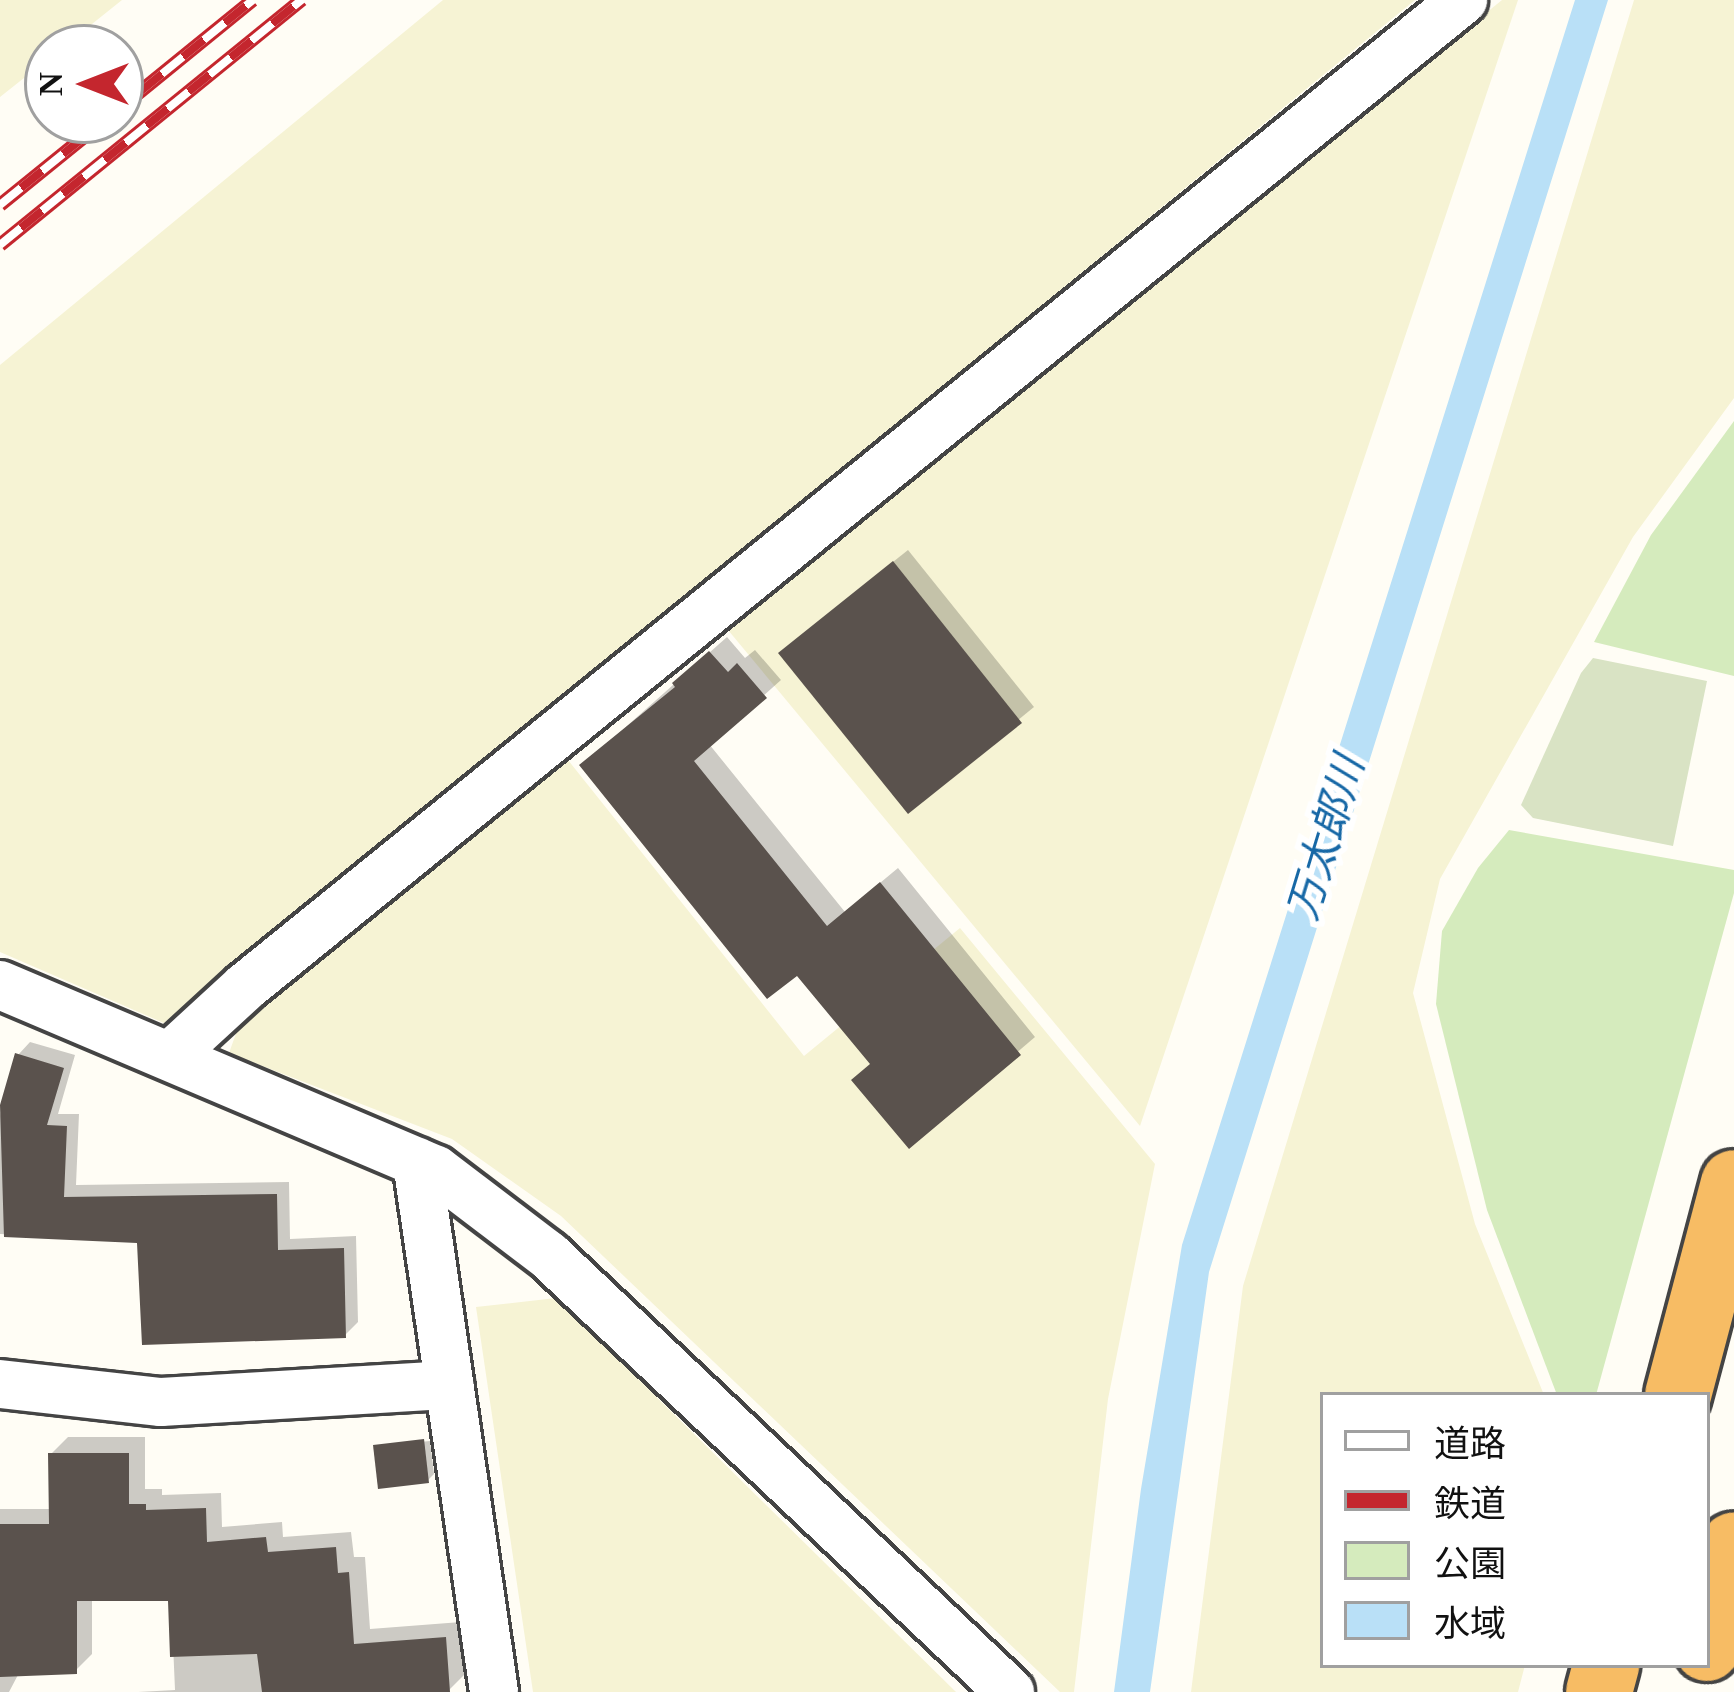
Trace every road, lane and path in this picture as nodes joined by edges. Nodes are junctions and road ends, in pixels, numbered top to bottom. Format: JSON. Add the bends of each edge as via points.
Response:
{"nodes":[{"id":1,"x":1463,"y":0,"type":"edge"},
{"id":2,"x":0,"y":985,"type":"edge"},
{"id":3,"x":170,"y":1056,"type":"junction"},
{"id":4,"x":417,"y":1162,"type":"junction"},
{"id":5,"x":1734,"y":1183,"type":"edge"},
{"id":6,"x":0,"y":1384,"type":"edge"},
{"id":7,"x":449,"y":1385,"type":"junction"},
{"id":8,"x":1679,"y":1392,"type":"edge"},
{"id":9,"x":1734,"y":1545,"type":"edge"},
{"id":10,"x":1710,"y":1637,"type":"edge"},
{"id":11,"x":494,"y":1692,"type":"edge"},
{"id":12,"x":1010,"y":1692,"type":"edge"}],
"edges":[{"from":1,"to":3,"type":"street","via":[[245,987]]},
{"from":2,"to":3,"type":"street"},
{"from":3,"to":4,"type":"street"},
{"from":4,"to":7,"type":"street"},
{"from":4,"to":12,"type":"street","via":[[548,1256]]},
{"from":5,"to":8,"type":"highway"},
{"from":6,"to":7,"type":"street","via":[[161,1402]]},
{"from":7,"to":11,"type":"street"},
{"from":9,"to":10,"type":"highway"}]}
